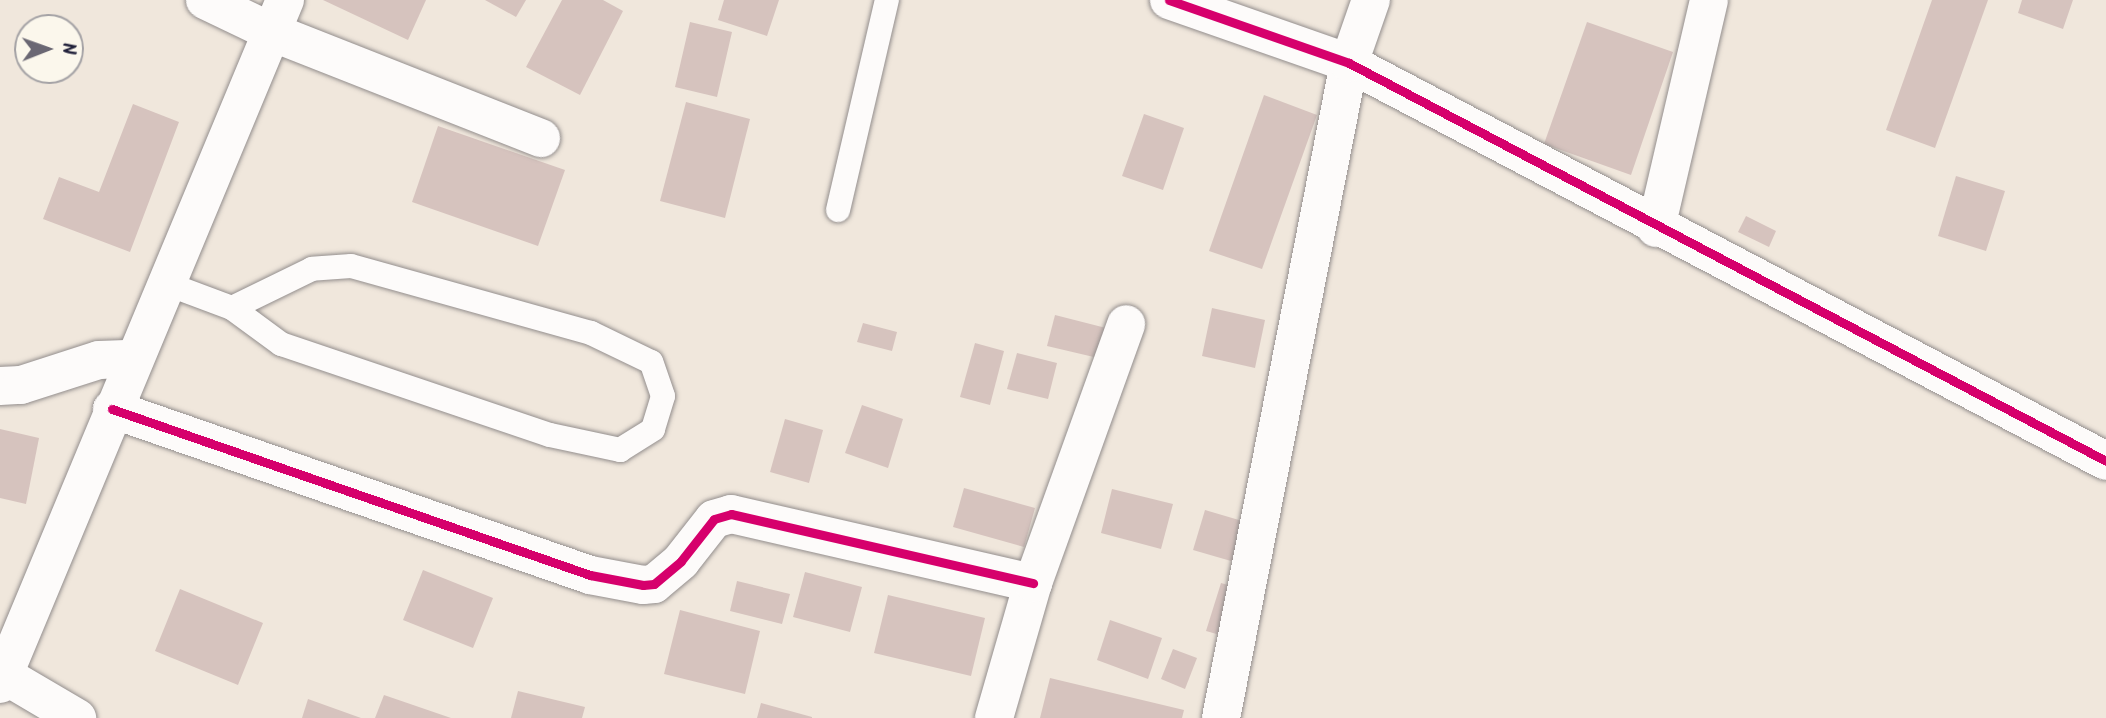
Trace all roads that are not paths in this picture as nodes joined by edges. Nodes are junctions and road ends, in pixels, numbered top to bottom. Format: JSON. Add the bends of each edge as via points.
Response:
{"nodes":[{"id":1,"x":205,"y":0,"type":"edge"},
{"id":2,"x":887,"y":0,"type":"edge"},
{"id":3,"x":1169,"y":0,"type":"edge"},
{"id":4,"x":1371,"y":0,"type":"edge"},
{"id":5,"x":1709,"y":0,"type":"edge"},
{"id":6,"x":280,"y":16,"type":"edge"},
{"id":7,"x":1349,"y":63,"type":"junction"},
{"id":8,"x":541,"y":138,"type":"dead end"},
{"id":9,"x":838,"y":210,"type":"dead end"},
{"id":10,"x":1656,"y":228,"type":"junction"},
{"id":11,"x":165,"y":283,"type":"junction"},
{"id":12,"x":232,"y":308,"type":"junction"},
{"id":13,"x":1126,"y":324,"type":"dead end"},
{"id":14,"x":133,"y":359,"type":"junction"},
{"id":15,"x":0,"y":386,"type":"edge"},
{"id":16,"x":112,"y":409,"type":"junction"},
{"id":17,"x":2106,"y":461,"type":"edge"},
{"id":18,"x":1033,"y":583,"type":"junction"},
{"id":19,"x":2,"y":680,"type":"edge"},
{"id":20,"x":77,"y":718,"type":"edge"},
{"id":21,"x":994,"y":718,"type":"edge"},
{"id":22,"x":1221,"y":718,"type":"edge"}],
"edges":[{"from":1,"to":6,"type":"street"},
{"from":2,"to":9,"type":"lane"},
{"from":3,"to":7,"type":"street"},
{"from":4,"to":7,"type":"street"},
{"from":5,"to":10,"type":"street"},
{"from":6,"to":8,"type":"street"},
{"from":6,"to":11,"type":"street"},
{"from":7,"to":10,"type":"street"},
{"from":7,"to":22,"type":"street"},
{"from":10,"to":17,"type":"street"},
{"from":11,"to":12,"type":"lane"},
{"from":11,"to":14,"type":"street"},
{"from":12,"to":12,"type":"lane","via":[[281,344],[550,435],[620,450],[653,429],[663,396],[651,362],[591,333],[351,266],[312,269]]},
{"from":13,"to":18,"type":"street"},
{"from":14,"to":15,"type":"street","via":[[99,360],[21,385]]},
{"from":14,"to":16,"type":"street"},
{"from":16,"to":18,"type":"street","via":[[590,575],[654,584],[681,561],[714,519],[732,514]]},
{"from":16,"to":19,"type":"street"},
{"from":18,"to":21,"type":"street"},
{"from":19,"to":20,"type":"street"}]}
